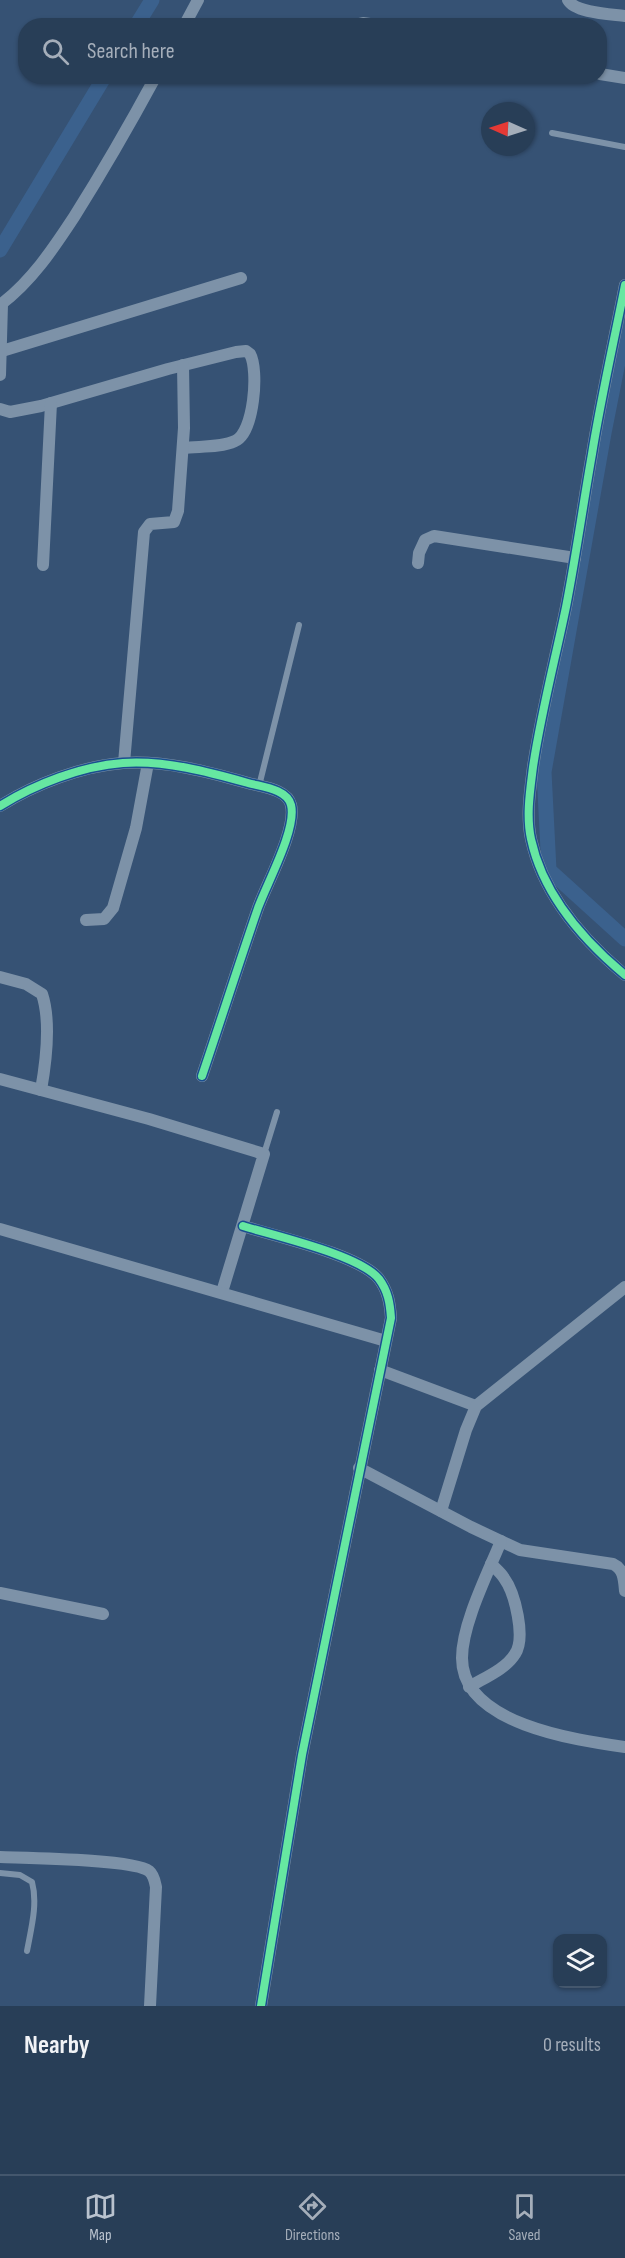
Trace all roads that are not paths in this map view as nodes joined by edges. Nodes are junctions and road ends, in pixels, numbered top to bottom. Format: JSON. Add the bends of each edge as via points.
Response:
{"nodes":[{"id":1,"x":198,"y":0,"type":"edge"},
{"id":2,"x":568,"y":0,"type":"edge"},
{"id":3,"x":625,"y":16,"type":"edge"},
{"id":4,"x":188,"y":18,"type":"edge"},
{"id":5,"x":607,"y":75,"type":"edge"},
{"id":6,"x":625,"y":78,"type":"edge"},
{"id":7,"x":152,"y":84,"type":"edge"},
{"id":8,"x":552,"y":133,"type":"dead end"},
{"id":9,"x":625,"y":147,"type":"edge"},
{"id":10,"x":242,"y":278,"type":"dead end"},
{"id":11,"x":625,"y":285,"type":"edge"},
{"id":12,"x":1,"y":305,"type":"edge"},
{"id":13,"x":2,"y":351,"type":"junction"},
{"id":14,"x":183,"y":365,"type":"junction"},
{"id":15,"x":0,"y":375,"type":"edge"},
{"id":16,"x":51,"y":403,"type":"junction"},
{"id":17,"x":0,"y":409,"type":"edge"},
{"id":18,"x":183,"y":448,"type":"junction"},
{"id":19,"x":575,"y":558,"type":"junction"},
{"id":20,"x":418,"y":563,"type":"dead end"},
{"id":21,"x":43,"y":565,"type":"dead end"},
{"id":22,"x":299,"y":625,"type":"dead end"},
{"id":23,"x":124,"y":763,"type":"junction"},
{"id":24,"x":148,"y":763,"type":"junction"},
{"id":25,"x":258,"y":786,"type":"junction"},
{"id":26,"x":0,"y":806,"type":"edge"},
{"id":27,"x":86,"y":920,"type":"dead end"},
{"id":28,"x":625,"y":975,"type":"edge"},
{"id":29,"x":0,"y":977,"type":"edge"},
{"id":30,"x":202,"y":1076,"type":"dead end"},
{"id":31,"x":0,"y":1079,"type":"edge"},
{"id":32,"x":41,"y":1090,"type":"junction"},
{"id":33,"x":277,"y":1112,"type":"dead end"},
{"id":34,"x":264,"y":1154,"type":"junction"},
{"id":35,"x":243,"y":1226,"type":"junction"},
{"id":36,"x":0,"y":1229,"type":"edge"},
{"id":37,"x":625,"y":1287,"type":"edge"},
{"id":38,"x":222,"y":1293,"type":"junction"},
{"id":39,"x":386,"y":1341,"type":"junction"},
{"id":40,"x":380,"y":1370,"type":"junction"},
{"id":41,"x":476,"y":1406,"type":"junction"},
{"id":42,"x":359,"y":1468,"type":"junction"},
{"id":43,"x":441,"y":1511,"type":"junction"},
{"id":44,"x":501,"y":1541,"type":"junction"},
{"id":45,"x":491,"y":1564,"type":"junction"},
{"id":46,"x":625,"y":1591,"type":"edge"},
{"id":47,"x":0,"y":1593,"type":"edge"},
{"id":48,"x":103,"y":1614,"type":"dead end"},
{"id":49,"x":469,"y":1687,"type":"junction"},
{"id":50,"x":625,"y":1747,"type":"edge"},
{"id":51,"x":0,"y":1857,"type":"edge"},
{"id":52,"x":0,"y":1873,"type":"edge"},
{"id":53,"x":27,"y":1951,"type":"dead end"},
{"id":54,"x":150,"y":2006,"type":"edge"},
{"id":55,"x":261,"y":2006,"type":"edge"}],
"edges":[{"from":1,"to":4,"type":"street"},
{"from":2,"to":3,"type":"street","via":[[580,9]]},
{"from":5,"to":6,"type":"street"},
{"from":7,"to":12,"type":"street","via":[[58,241],[30,277]]},
{"from":8,"to":9,"type":"lane"},
{"from":10,"to":13,"type":"street"},
{"from":11,"to":19,"type":"street"},
{"from":12,"to":13,"type":"street"},
{"from":13,"to":15,"type":"street"},
{"from":14,"to":16,"type":"street"},
{"from":14,"to":18,"type":"street"},
{"from":14,"to":18,"type":"street","via":[[246,351],[254,366],[251,408],[243,435],[225,444]]},
{"from":16,"to":17,"type":"street","via":[[10,412]]},
{"from":16,"to":21,"type":"street"},
{"from":18,"to":23,"type":"street","via":[[176,520],[150,524],[144,532]]},
{"from":19,"to":20,"type":"street","via":[[434,536],[424,540]]},
{"from":19,"to":28,"type":"street","via":[[537,738],[529,825],[538,862],[566,915]]},
{"from":22,"to":25,"type":"lane"},
{"from":23,"to":24,"type":"street"},
{"from":23,"to":26,"type":"street","via":[[65,776]]},
{"from":24,"to":25,"type":"street"},
{"from":24,"to":27,"type":"street","via":[[136,828],[113,908],[104,919]]},
{"from":25,"to":30,"type":"street","via":[[287,796],[291,804],[289,829],[259,905]]},
{"from":29,"to":32,"type":"street","via":[[26,984],[42,994],[46,1017]]},
{"from":31,"to":32,"type":"street"},
{"from":32,"to":34,"type":"street"},
{"from":33,"to":34,"type":"lane"},
{"from":34,"to":35,"type":"street"},
{"from":35,"to":38,"type":"street"},
{"from":35,"to":39,"type":"street","via":[[368,1269],[386,1290],[390,1303]]},
{"from":36,"to":38,"type":"street"},
{"from":37,"to":41,"type":"street"},
{"from":38,"to":39,"type":"street"},
{"from":39,"to":40,"type":"street"},
{"from":40,"to":41,"type":"street"},
{"from":40,"to":42,"type":"street"},
{"from":41,"to":43,"type":"street"},
{"from":42,"to":43,"type":"street"},
{"from":42,"to":55,"type":"street","via":[[291,1815]]},
{"from":43,"to":44,"type":"street"},
{"from":44,"to":45,"type":"street"},
{"from":44,"to":46,"type":"street","via":[[520,1550],[613,1564],[623,1574]]},
{"from":45,"to":49,"type":"street","via":[[470,1620],[462,1656]]},
{"from":45,"to":49,"type":"street","via":[[504,1578],[515,1602],[518,1645],[508,1661]]},
{"from":47,"to":48,"type":"street"},
{"from":49,"to":50,"type":"street","via":[[491,1707],[537,1729]]},
{"from":51,"to":54,"type":"street","via":[[122,1864],[149,1871],[156,1887]]},
{"from":52,"to":53,"type":"lane","via":[[20,1875],[32,1882],[33,1915]]}]}
